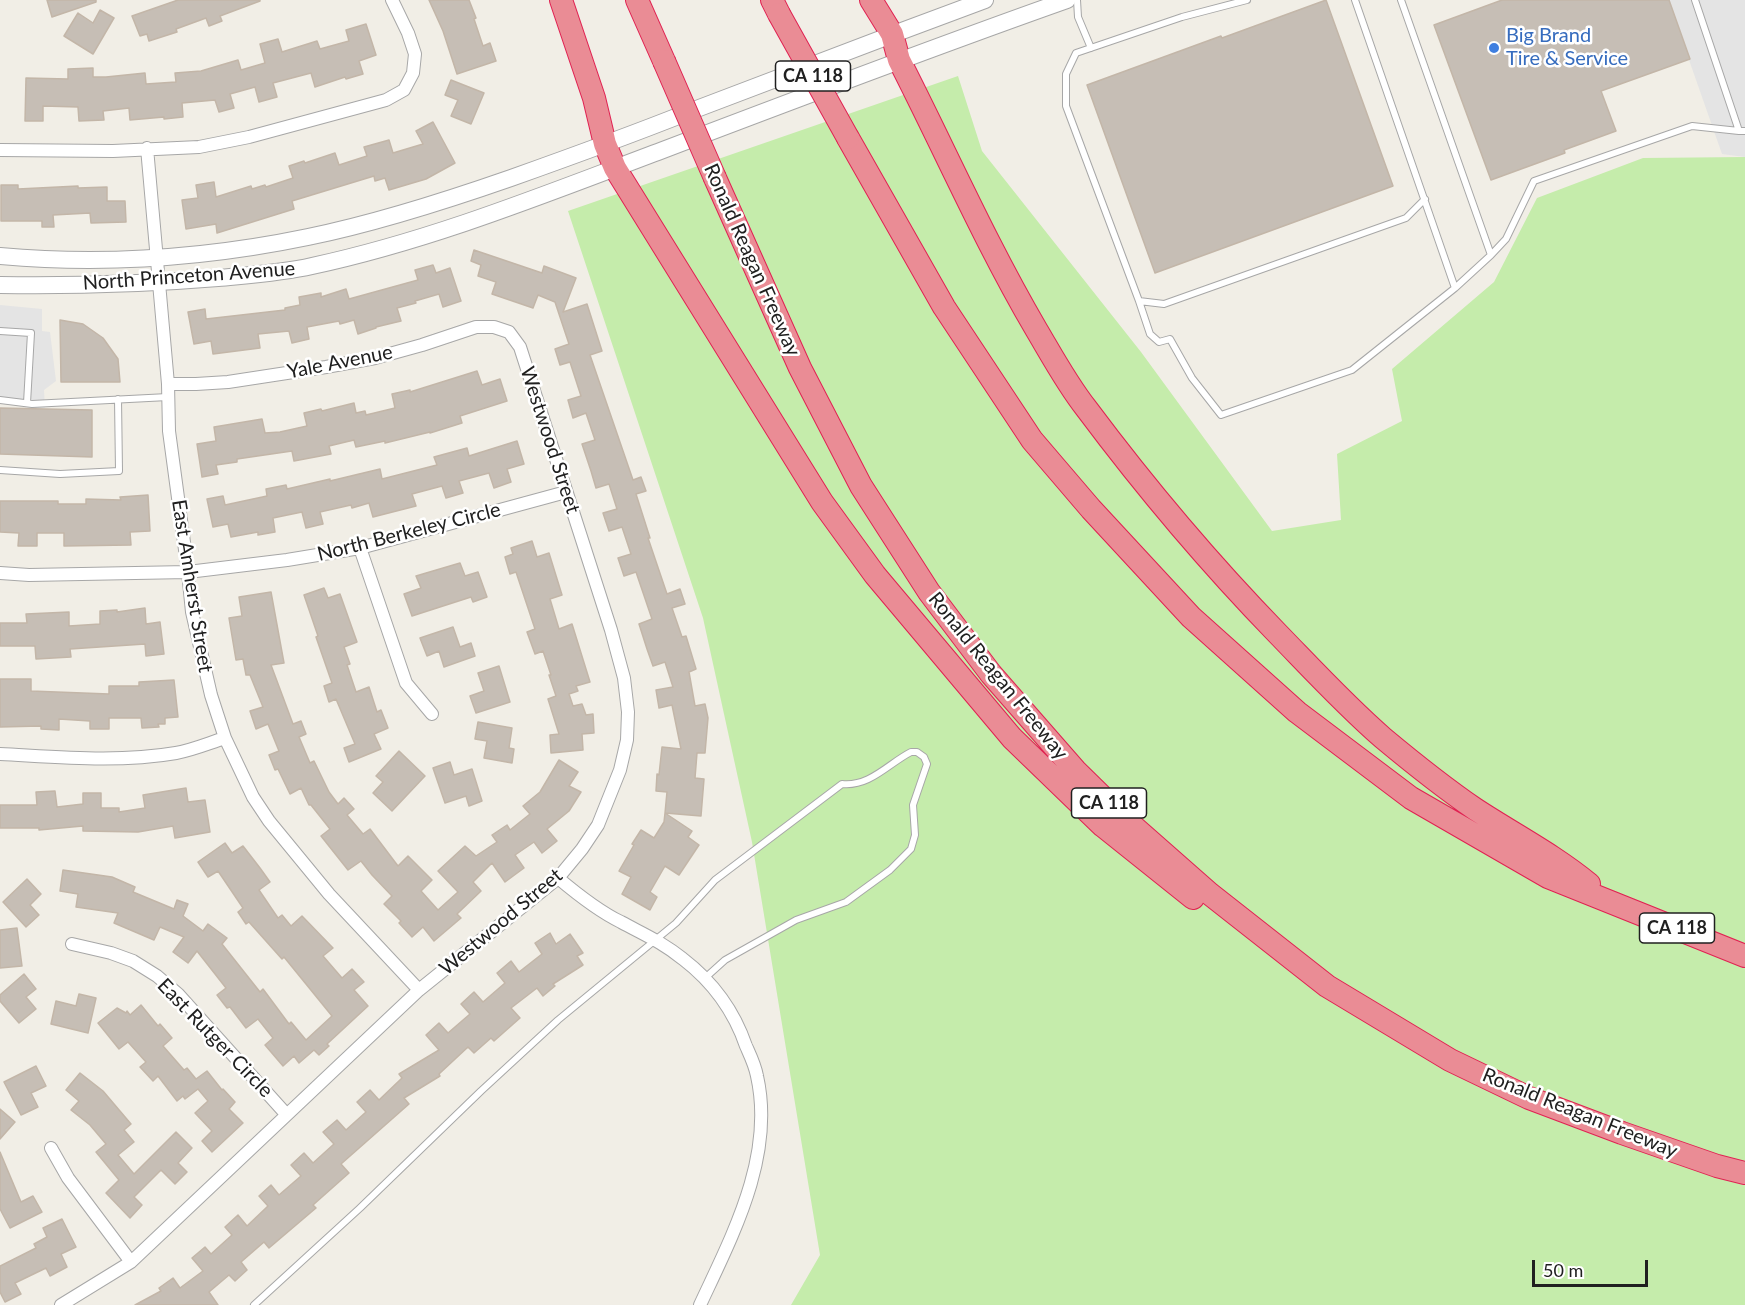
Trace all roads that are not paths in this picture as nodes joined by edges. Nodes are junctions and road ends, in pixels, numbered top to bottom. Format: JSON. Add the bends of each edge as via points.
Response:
{"nodes":[{"id":1,"x":392,"y":0,"type":"edge"},
{"id":2,"x":561,"y":0,"type":"edge"},
{"id":3,"x":637,"y":0,"type":"edge"},
{"id":4,"x":871,"y":0,"type":"edge"},
{"id":5,"x":985,"y":0,"type":"edge"},
{"id":6,"x":1067,"y":0,"type":"edge"},
{"id":7,"x":1077,"y":0,"type":"edge"},
{"id":8,"x":1247,"y":0,"type":"edge"},
{"id":9,"x":1355,"y":0,"type":"edge"},
{"id":10,"x":1401,"y":0,"type":"edge"},
{"id":11,"x":1695,"y":0,"type":"edge"},
{"id":12,"x":775,"y":7,"type":"edge"},
{"id":13,"x":892,"y":34,"type":"junction"},
{"id":14,"x":1091,"y":48,"type":"junction"},
{"id":15,"x":899,"y":60,"type":"junction"},
{"id":16,"x":1742,"y":131,"type":"edge"},
{"id":17,"x":605,"y":144,"type":"junction"},
{"id":18,"x":147,"y":148,"type":"junction"},
{"id":19,"x":0,"y":150,"type":"edge"},
{"id":20,"x":615,"y":168,"type":"junction"},
{"id":21,"x":1425,"y":199,"type":"junction"},
{"id":22,"x":1491,"y":255,"type":"junction"},
{"id":23,"x":0,"y":256,"type":"edge"},
{"id":24,"x":157,"y":258,"type":"junction"},
{"id":25,"x":158,"y":282,"type":"junction"},
{"id":26,"x":0,"y":285,"type":"edge"},
{"id":27,"x":1455,"y":288,"type":"junction"},
{"id":28,"x":1138,"y":301,"type":"junction"},
{"id":29,"x":0,"y":331,"type":"edge"},
{"id":30,"x":509,"y":332,"type":"joint"},
{"id":31,"x":168,"y":390,"type":"junction"},
{"id":32,"x":118,"y":399,"type":"junction"},
{"id":33,"x":0,"y":400,"type":"edge"},
{"id":34,"x":27,"y":403,"type":"junction"},
{"id":35,"x":0,"y":470,"type":"edge"},
{"id":36,"x":566,"y":492,"type":"junction"},
{"id":37,"x":360,"y":548,"type":"junction"},
{"id":38,"x":188,"y":572,"type":"junction"},
{"id":39,"x":0,"y":573,"type":"edge"},
{"id":40,"x":432,"y":714,"type":"dead end"},
{"id":41,"x":225,"y":738,"type":"junction"},
{"id":42,"x":0,"y":754,"type":"edge"},
{"id":43,"x":558,"y":878,"type":"junction"},
{"id":44,"x":1609,"y":901,"type":"junction"},
{"id":45,"x":656,"y":939,"type":"junction"},
{"id":46,"x":72,"y":944,"type":"dead end"},
{"id":47,"x":1745,"y":956,"type":"edge"},
{"id":48,"x":705,"y":978,"type":"junction"},
{"id":49,"x":1327,"y":986,"type":"junction"},
{"id":50,"x":419,"y":990,"type":"junction"},
{"id":51,"x":286,"y":1114,"type":"junction"},
{"id":52,"x":51,"y":1148,"type":"dead end"},
{"id":53,"x":1745,"y":1173,"type":"edge"},
{"id":54,"x":131,"y":1262,"type":"junction"},
{"id":55,"x":61,"y":1305,"type":"edge"},
{"id":56,"x":254,"y":1305,"type":"edge"},
{"id":57,"x":700,"y":1305,"type":"edge"}],
"edges":[{"from":1,"to":18,"type":"street","via":[[415,54],[413,73],[404,90],[386,100],[249,137],[199,147]]},
{"from":2,"to":17,"type":"highway"},
{"from":3,"to":49,"type":"highway","name":"Ronald Reagan Freeway","number":"CA 118","bridge":true,"via":[[800,368],[861,486],[928,592],[991,674],[1075,770],[1210,894]]},
{"from":4,"to":13,"type":"highway"},
{"from":5,"to":13,"type":"street","name":"North Princeton Avenue"},
{"from":6,"to":15,"type":"street","name":"North Princeton Avenue"},
{"from":7,"to":14,"type":"lane","via":[[1078,17]]},
{"from":8,"to":14,"type":"lane"},
{"from":9,"to":21,"type":"lane"},
{"from":10,"to":22,"type":"lane"},
{"from":11,"to":16,"type":"lane"},
{"from":12,"to":44,"type":"highway","number":"CA 118","bridge":true,"via":[[944,307],[1032,440],[1191,617],[1297,712],[1411,798],[1548,877]]},
{"from":13,"to":15,"type":"highway"},
{"from":13,"to":17,"type":"street","name":"North Princeton Avenue"},
{"from":14,"to":28,"type":"lane","via":[[1076,53],[1066,74],[1066,106]]},
{"from":15,"to":20,"type":"street","name":"North Princeton Avenue"},
{"from":15,"to":44,"type":"highway","via":[[990,247],[1036,329],[1084,406],[1202,552],[1305,663],[1380,736],[1428,776],[1572,871]]},
{"from":16,"to":22,"type":"lane","via":[[1692,126],[1534,181],[1506,239]]},
{"from":17,"to":20,"type":"highway"},
{"from":17,"to":24,"type":"street","name":"North Princeton Avenue","via":[[435,204],[370,222],[250,247]]},
{"from":18,"to":19,"type":"street"},
{"from":18,"to":24,"type":"street","name":"East Amherst Street"},
{"from":20,"to":25,"type":"street","name":"North Princeton Avenue","via":[[391,247],[310,267]]},
{"from":20,"to":49,"type":"highway","via":[[822,502],[875,575],[1012,738],[1103,826],[1205,907],[1249,940]]},
{"from":21,"to":27,"type":"lane"},
{"from":21,"to":28,"type":"lane","via":[[1406,218],[1384,226],[1164,304]]},
{"from":22,"to":27,"type":"lane"},
{"from":23,"to":24,"type":"street","name":"North Princeton Avenue"},
{"from":24,"to":25,"type":"street","name":"East Amherst Street"},
{"from":25,"to":26,"type":"street","name":"North Princeton Avenue"},
{"from":25,"to":31,"type":"street","name":"East Amherst Street"},
{"from":27,"to":28,"type":"lane","via":[[1352,370],[1221,415],[1192,378],[1170,339],[1159,342],[1150,334]]},
{"from":29,"to":34,"type":"lane","via":[[31,333]]},
{"from":30,"to":31,"type":"street","name":"Yale Avenue","via":[[476,327],[375,358]]},
{"from":30,"to":36,"type":"street","name":"Westwood Street","via":[[520,347]]},
{"from":31,"to":32,"type":"lane"},
{"from":31,"to":38,"type":"street","name":"East Amherst Street","via":[[169,431]]},
{"from":32,"to":34,"type":"lane"},
{"from":32,"to":35,"type":"lane","via":[[118,471],[60,474]]},
{"from":33,"to":34,"type":"lane"},
{"from":36,"to":37,"type":"street","name":"North Berkeley Circle"},
{"from":36,"to":43,"type":"street","name":"Westwood Street","via":[[619,659],[628,721],[620,770],[598,825]]},
{"from":37,"to":38,"type":"street","name":"North Berkeley Circle"},
{"from":37,"to":40,"type":"street","via":[[406,683]]},
{"from":38,"to":39,"type":"street","name":"North Berkeley Circle"},
{"from":38,"to":41,"type":"street","name":"East Amherst Street","via":[[201,656]]},
{"from":41,"to":42,"type":"street","via":[[178,753],[140,758]]},
{"from":41,"to":50,"type":"street","name":"East Amherst Street","via":[[269,821]]},
{"from":43,"to":45,"type":"street","via":[[619,922]]},
{"from":43,"to":50,"type":"street","name":"Westwood Street"},
{"from":44,"to":47,"type":"highway","number":"CA 118"},
{"from":45,"to":48,"type":"street"},
{"from":45,"to":48,"type":"lane","via":[[715,880],[842,784],[862,782],[911,752],[924,758],[927,764],[913,805],[915,835],[911,849],[890,870],[846,902],[796,920],[725,960]]},
{"from":45,"to":56,"type":"lane","via":[[558,1020]]},
{"from":46,"to":51,"type":"street","name":"East Rutger Circle","via":[[134,961],[157,976],[178,994]]},
{"from":48,"to":57,"type":"street","via":[[723,998],[740,1029],[757,1074],[762,1107],[754,1172],[739,1218]]},
{"from":49,"to":53,"type":"highway","name":"Ronald Reagan Freeway","number":"CA 118","via":[[1450,1060],[1529,1098]]},
{"from":50,"to":51,"type":"street","name":"Westwood Street"},
{"from":51,"to":54,"type":"street","name":"Westwood Street"},
{"from":52,"to":54,"type":"street","via":[[68,1178]]},
{"from":54,"to":55,"type":"street","name":"Westwood Street"}]}
